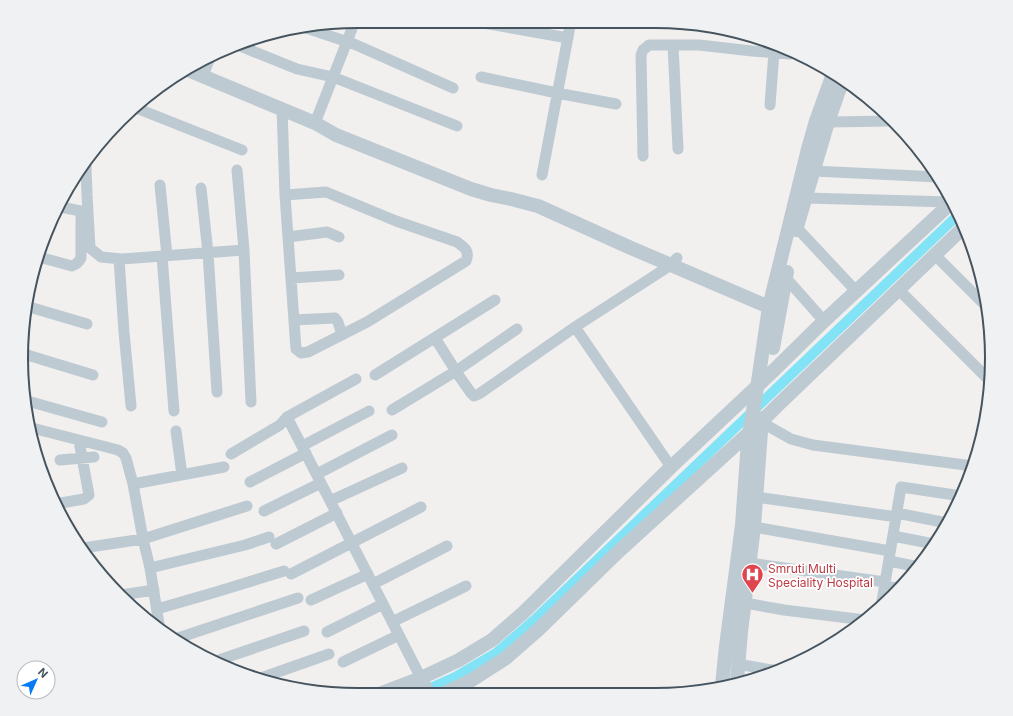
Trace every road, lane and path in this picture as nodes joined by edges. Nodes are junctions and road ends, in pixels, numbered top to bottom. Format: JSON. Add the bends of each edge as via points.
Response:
{"nodes":[{"id":1,"x":352,"y":28,"type":"edge"},
{"id":2,"x":512,"y":28,"type":"edge"},
{"id":3,"x":570,"y":28,"type":"edge"},
{"id":4,"x":315,"y":31,"type":"edge"},
{"id":5,"x":568,"y":38,"type":"junction"},
{"id":6,"x":347,"y":41,"type":"junction"},
{"id":7,"x":673,"y":45,"type":"junction"},
{"id":8,"x":246,"y":48,"type":"edge"},
{"id":9,"x":774,"y":52,"type":"junction"},
{"id":10,"x":780,"y":53,"type":"edge"},
{"id":11,"x":207,"y":64,"type":"edge"},
{"id":12,"x":193,"y":72,"type":"edge"},
{"id":13,"x":203,"y":76,"type":"junction"},
{"id":14,"x":332,"y":77,"type":"junction"},
{"id":15,"x":481,"y":77,"type":"dead end"},
{"id":16,"x":831,"y":79,"type":"edge"},
{"id":17,"x":841,"y":86,"type":"edge"},
{"id":18,"x":454,"y":88,"type":"dead end"},
{"id":19,"x":557,"y":93,"type":"junction"},
{"id":20,"x":616,"y":104,"type":"dead end"},
{"id":21,"x":770,"y":105,"type":"dead end"},
{"id":22,"x":140,"y":110,"type":"edge"},
{"id":23,"x":282,"y":110,"type":"junction"},
{"id":24,"x":884,"y":121,"type":"edge"},
{"id":25,"x":828,"y":122,"type":"junction"},
{"id":26,"x":319,"y":125,"type":"junction"},
{"id":27,"x":457,"y":126,"type":"dead end"},
{"id":28,"x":678,"y":149,"type":"dead end"},
{"id":29,"x":242,"y":150,"type":"dead end"},
{"id":30,"x":643,"y":156,"type":"dead end"},
{"id":31,"x":237,"y":170,"type":"dead end"},
{"id":32,"x":814,"y":171,"type":"junction"},
{"id":33,"x":84,"y":175,"type":"edge"},
{"id":34,"x":542,"y":175,"type":"dead end"},
{"id":35,"x":84,"y":176,"type":"edge"},
{"id":36,"x":930,"y":177,"type":"edge"},
{"id":37,"x":160,"y":185,"type":"dead end"},
{"id":38,"x":202,"y":188,"type":"dead end"},
{"id":39,"x":285,"y":195,"type":"junction"},
{"id":40,"x":806,"y":198,"type":"junction"},
{"id":41,"x":946,"y":202,"type":"edge"},
{"id":42,"x":948,"y":206,"type":"edge"},
{"id":43,"x":64,"y":208,"type":"edge"},
{"id":44,"x":81,"y":211,"type":"junction"},
{"id":45,"x":797,"y":228,"type":"junction"},
{"id":46,"x":960,"y":231,"type":"edge"},
{"id":47,"x":288,"y":237,"type":"junction"},
{"id":48,"x":339,"y":237,"type":"dead end"},
{"id":49,"x":244,"y":250,"type":"junction"},
{"id":50,"x":208,"y":253,"type":"junction"},
{"id":51,"x":935,"y":255,"type":"junction"},
{"id":52,"x":164,"y":256,"type":"junction"},
{"id":53,"x":44,"y":258,"type":"edge"},
{"id":54,"x":119,"y":259,"type":"junction"},
{"id":55,"x":674,"y":262,"type":"junction"},
{"id":56,"x":339,"y":275,"type":"dead end"},
{"id":57,"x":291,"y":278,"type":"junction"},
{"id":58,"x":785,"y":278,"type":"junction"},
{"id":59,"x":899,"y":290,"type":"junction"},
{"id":60,"x":856,"y":291,"type":"junction"},
{"id":61,"x":496,"y":300,"type":"dead end"},
{"id":62,"x":980,"y":300,"type":"edge"},
{"id":63,"x":775,"y":305,"type":"junction"},
{"id":64,"x":32,"y":308,"type":"edge"},
{"id":65,"x":294,"y":320,"type":"junction"},
{"id":66,"x":824,"y":321,"type":"junction"},
{"id":67,"x":87,"y":324,"type":"dead end"},
{"id":68,"x":575,"y":327,"type":"junction"},
{"id":69,"x":517,"y":329,"type":"dead end"},
{"id":70,"x":342,"y":335,"type":"junction"},
{"id":71,"x":434,"y":338,"type":"junction"},
{"id":72,"x":28,"y":355,"type":"edge"},
{"id":73,"x":456,"y":371,"type":"junction"},
{"id":74,"x":93,"y":375,"type":"dead end"},
{"id":75,"x":375,"y":375,"type":"dead end"},
{"id":76,"x":984,"y":375,"type":"edge"},
{"id":77,"x":768,"y":376,"type":"junction"},
{"id":78,"x":356,"y":379,"type":"dead end"},
{"id":79,"x":757,"y":386,"type":"junction"},
{"id":80,"x":217,"y":392,"type":"dead end"},
{"id":81,"x":31,"y":402,"type":"edge"},
{"id":82,"x":251,"y":402,"type":"dead end"},
{"id":83,"x":131,"y":406,"type":"dead end"},
{"id":84,"x":392,"y":410,"type":"dead end"},
{"id":85,"x":174,"y":411,"type":"dead end"},
{"id":86,"x":368,"y":411,"type":"dead end"},
{"id":87,"x":287,"y":417,"type":"junction"},
{"id":88,"x":102,"y":422,"type":"dead end"},
{"id":89,"x":761,"y":422,"type":"junction"},
{"id":90,"x":36,"y":429,"type":"edge"},
{"id":91,"x":176,"y":431,"type":"dead end"},
{"id":92,"x":749,"y":432,"type":"junction"},
{"id":93,"x":392,"y":435,"type":"dead end"},
{"id":94,"x":80,"y":441,"type":"junction"},
{"id":95,"x":304,"y":449,"type":"junction"},
{"id":96,"x":231,"y":454,"type":"dead end"},
{"id":97,"x":94,"y":457,"type":"dead end"},
{"id":98,"x":82,"y":458,"type":"junction"},
{"id":99,"x":60,"y":460,"type":"dead end"},
{"id":100,"x":967,"y":465,"type":"edge"},
{"id":101,"x":224,"y":467,"type":"dead end"},
{"id":102,"x":671,"y":467,"type":"junction"},
{"id":103,"x":402,"y":468,"type":"dead end"},
{"id":104,"x":182,"y":475,"type":"junction"},
{"id":105,"x":319,"y":478,"type":"junction"},
{"id":106,"x":250,"y":482,"type":"dead end"},
{"id":107,"x":133,"y":484,"type":"junction"},
{"id":108,"x":954,"y":495,"type":"dead end"},
{"id":109,"x":756,"y":497,"type":"junction"},
{"id":110,"x":330,"y":501,"type":"junction"},
{"id":111,"x":61,"y":503,"type":"edge"},
{"id":112,"x":247,"y":506,"type":"dead end"},
{"id":113,"x":421,"y":507,"type":"dead end"},
{"id":114,"x":264,"y":512,"type":"dead end"},
{"id":115,"x":337,"y":514,"type":"junction"},
{"id":116,"x":897,"y":515,"type":"junction"},
{"id":117,"x":941,"y":522,"type":"edge"},
{"id":118,"x":754,"y":527,"type":"junction"},
{"id":119,"x":893,"y":536,"type":"junction"},
{"id":120,"x":143,"y":539,"type":"junction"},
{"id":121,"x":352,"y":543,"type":"junction"},
{"id":122,"x":928,"y":543,"type":"edge"},
{"id":123,"x":447,"y":546,"type":"dead end"},
{"id":124,"x":88,"y":547,"type":"edge"},
{"id":125,"x":890,"y":556,"type":"junction"},
{"id":126,"x":750,"y":563,"type":"junction"},
{"id":127,"x":912,"y":565,"type":"edge"},
{"id":128,"x":150,"y":568,"type":"junction"},
{"id":129,"x":368,"y":574,"type":"junction"},
{"id":130,"x":373,"y":584,"type":"junction"},
{"id":131,"x":884,"y":584,"type":"junction"},
{"id":132,"x":466,"y":586,"type":"dead end"},
{"id":133,"x":893,"y":586,"type":"edge"},
{"id":134,"x":154,"y":590,"type":"junction"},
{"id":135,"x":128,"y":594,"type":"edge"},
{"id":136,"x":882,"y":597,"type":"edge"},
{"id":137,"x":298,"y":598,"type":"dead end"},
{"id":138,"x":311,"y":600,"type":"dead end"},
{"id":139,"x":383,"y":604,"type":"junction"},
{"id":140,"x":745,"y":604,"type":"junction"},
{"id":141,"x":157,"y":609,"type":"junction"},
{"id":142,"x":857,"y":619,"type":"edge"},
{"id":143,"x":159,"y":621,"type":"edge"},
{"id":144,"x":392,"y":622,"type":"junction"},
{"id":145,"x":304,"y":631,"type":"dead end"},
{"id":146,"x":327,"y":632,"type":"dead end"},
{"id":147,"x":399,"y":635,"type":"junction"},
{"id":148,"x":182,"y":637,"type":"edge"},
{"id":149,"x":329,"y":654,"type":"dead end"},
{"id":150,"x":223,"y":659,"type":"edge"},
{"id":151,"x":343,"y":662,"type":"dead end"},
{"id":152,"x":737,"y":664,"type":"junction"},
{"id":153,"x":765,"y":669,"type":"edge"},
{"id":154,"x":268,"y":675,"type":"edge"},
{"id":155,"x":421,"y":678,"type":"junction"},
{"id":156,"x":736,"y":678,"type":"edge"},
{"id":157,"x":722,"y":681,"type":"edge"},
{"id":158,"x":395,"y":688,"type":"edge"},
{"id":159,"x":425,"y":688,"type":"edge"},
{"id":160,"x":455,"y":688,"type":"edge"}],
"edges":[{"from":1,"to":6,"type":"street"},
{"from":2,"to":5,"type":"street"},
{"from":3,"to":5,"type":"street"},
{"from":4,"to":6,"type":"street"},
{"from":5,"to":19,"type":"street"},
{"from":6,"to":14,"type":"street"},
{"from":6,"to":18,"type":"street"},
{"from":7,"to":9,"type":"street"},
{"from":7,"to":28,"type":"street"},
{"from":7,"to":30,"type":"street","via":[[649,46],[641,55]]},
{"from":8,"to":14,"type":"street","via":[[297,69]]},
{"from":9,"to":10,"type":"street"},
{"from":9,"to":21,"type":"street"},
{"from":11,"to":13,"type":"street"},
{"from":12,"to":13,"type":"street"},
{"from":13,"to":23,"type":"street"},
{"from":14,"to":26,"type":"street"},
{"from":14,"to":27,"type":"street"},
{"from":15,"to":19,"type":"street"},
{"from":16,"to":63,"type":"street","via":[[808,149]]},
{"from":17,"to":25,"type":"street"},
{"from":19,"to":20,"type":"street"},
{"from":19,"to":34,"type":"street"},
{"from":22,"to":29,"type":"street"},
{"from":23,"to":26,"type":"street"},
{"from":23,"to":39,"type":"street"},
{"from":24,"to":25,"type":"street"},
{"from":25,"to":32,"type":"street"},
{"from":26,"to":55,"type":"street","via":[[336,135],[471,189],[495,192],[538,206],[631,248]]},
{"from":31,"to":49,"type":"street"},
{"from":32,"to":36,"type":"street"},
{"from":32,"to":40,"type":"street"},
{"from":33,"to":54,"type":"street","via":[[90,248],[101,257]]},
{"from":35,"to":44,"type":"street"},
{"from":37,"to":52,"type":"street"},
{"from":38,"to":50,"type":"street"},
{"from":39,"to":47,"type":"street"},
{"from":39,"to":70,"type":"street","via":[[326,192],[396,221],[457,242],[466,249],[466,261]]},
{"from":40,"to":41,"type":"street"},
{"from":40,"to":45,"type":"street"},
{"from":42,"to":60,"type":"street"},
{"from":43,"to":44,"type":"street"},
{"from":44,"to":53,"type":"street","via":[[79,262],[72,266]]},
{"from":45,"to":58,"type":"street"},
{"from":45,"to":60,"type":"street"},
{"from":46,"to":51,"type":"street"},
{"from":47,"to":48,"type":"street","via":[[327,232]]},
{"from":47,"to":57,"type":"street"},
{"from":49,"to":50,"type":"street"},
{"from":49,"to":82,"type":"street"},
{"from":50,"to":52,"type":"street"},
{"from":50,"to":80,"type":"street"},
{"from":51,"to":59,"type":"street"},
{"from":51,"to":62,"type":"street"},
{"from":52,"to":54,"type":"street"},
{"from":52,"to":85,"type":"street"},
{"from":54,"to":83,"type":"street"},
{"from":55,"to":63,"type":"street"},
{"from":55,"to":68,"type":"street"},
{"from":56,"to":57,"type":"street"},
{"from":57,"to":65,"type":"street"},
{"from":58,"to":63,"type":"street"},
{"from":58,"to":66,"type":"street"},
{"from":59,"to":76,"type":"street"},
{"from":59,"to":89,"type":"street"},
{"from":60,"to":66,"type":"street"},
{"from":61,"to":71,"type":"street"},
{"from":63,"to":77,"type":"street"},
{"from":63,"to":79,"type":"street","via":[[765,339]]},
{"from":64,"to":67,"type":"street"},
{"from":65,"to":70,"type":"street","via":[[336,318]]},
{"from":65,"to":70,"type":"street","via":[[296,349],[301,354]]},
{"from":66,"to":77,"type":"street"},
{"from":68,"to":73,"type":"street","via":[[474,396]]},
{"from":68,"to":102,"type":"street"},
{"from":69,"to":73,"type":"street"},
{"from":71,"to":73,"type":"street"},
{"from":71,"to":75,"type":"street"},
{"from":72,"to":74,"type":"street"},
{"from":73,"to":84,"type":"street"},
{"from":77,"to":79,"type":"street"},
{"from":77,"to":89,"type":"street"},
{"from":78,"to":87,"type":"street"},
{"from":79,"to":92,"type":"street"},
{"from":79,"to":102,"type":"street"},
{"from":81,"to":88,"type":"street"},
{"from":86,"to":95,"type":"street"},
{"from":87,"to":95,"type":"street"},
{"from":87,"to":96,"type":"street","via":[[280,425]]},
{"from":89,"to":92,"type":"street"},
{"from":89,"to":100,"type":"street","via":[[792,439],[813,444]]},
{"from":89,"to":109,"type":"street"},
{"from":90,"to":94,"type":"street"},
{"from":91,"to":104,"type":"street"},
{"from":92,"to":157,"type":"street","via":[[742,525]]},
{"from":92,"to":160,"type":"street","via":[[506,658]]},
{"from":93,"to":105,"type":"street"},
{"from":94,"to":98,"type":"street"},
{"from":94,"to":107,"type":"street","via":[[123,453]]},
{"from":95,"to":105,"type":"street"},
{"from":95,"to":106,"type":"street"},
{"from":97,"to":98,"type":"street"},
{"from":98,"to":99,"type":"street"},
{"from":98,"to":111,"type":"street","via":[[89,495],[84,499]]},
{"from":101,"to":104,"type":"street"},
{"from":102,"to":155,"type":"street","via":[[523,613],[492,640],[459,660]]},
{"from":103,"to":110,"type":"street"},
{"from":104,"to":107,"type":"street"},
{"from":105,"to":110,"type":"street"},
{"from":105,"to":114,"type":"street"},
{"from":107,"to":120,"type":"street"},
{"from":108,"to":116,"type":"street","via":[[901,487]]},
{"from":109,"to":116,"type":"street"},
{"from":109,"to":118,"type":"street"},
{"from":110,"to":115,"type":"street"},
{"from":112,"to":120,"type":"street"},
{"from":113,"to":121,"type":"street"},
{"from":115,"to":121,"type":"street"},
{"from":115,"to":128,"type":"street","via":[[273,540],[245,544]]},
{"from":116,"to":117,"type":"street"},
{"from":116,"to":119,"type":"street"},
{"from":118,"to":125,"type":"street"},
{"from":118,"to":126,"type":"street"},
{"from":119,"to":122,"type":"street"},
{"from":119,"to":125,"type":"street"},
{"from":120,"to":124,"type":"street"},
{"from":120,"to":128,"type":"street"},
{"from":121,"to":129,"type":"street"},
{"from":121,"to":141,"type":"street","via":[[288,573]]},
{"from":123,"to":130,"type":"street"},
{"from":125,"to":127,"type":"street"},
{"from":125,"to":131,"type":"street"},
{"from":126,"to":131,"type":"street"},
{"from":126,"to":140,"type":"street"},
{"from":128,"to":134,"type":"street"},
{"from":129,"to":130,"type":"street"},
{"from":129,"to":138,"type":"street"},
{"from":130,"to":139,"type":"street"},
{"from":131,"to":133,"type":"street"},
{"from":131,"to":136,"type":"street"},
{"from":132,"to":144,"type":"street"},
{"from":134,"to":135,"type":"street"},
{"from":134,"to":141,"type":"street"},
{"from":137,"to":148,"type":"street"},
{"from":139,"to":144,"type":"street"},
{"from":139,"to":146,"type":"street"},
{"from":140,"to":142,"type":"street"},
{"from":140,"to":152,"type":"street"},
{"from":141,"to":143,"type":"street"},
{"from":144,"to":147,"type":"street"},
{"from":145,"to":150,"type":"street"},
{"from":147,"to":151,"type":"street"},
{"from":147,"to":155,"type":"street"},
{"from":149,"to":154,"type":"street"},
{"from":152,"to":153,"type":"street"},
{"from":152,"to":156,"type":"street"},
{"from":155,"to":158,"type":"street"},
{"from":155,"to":159,"type":"street"}]}
